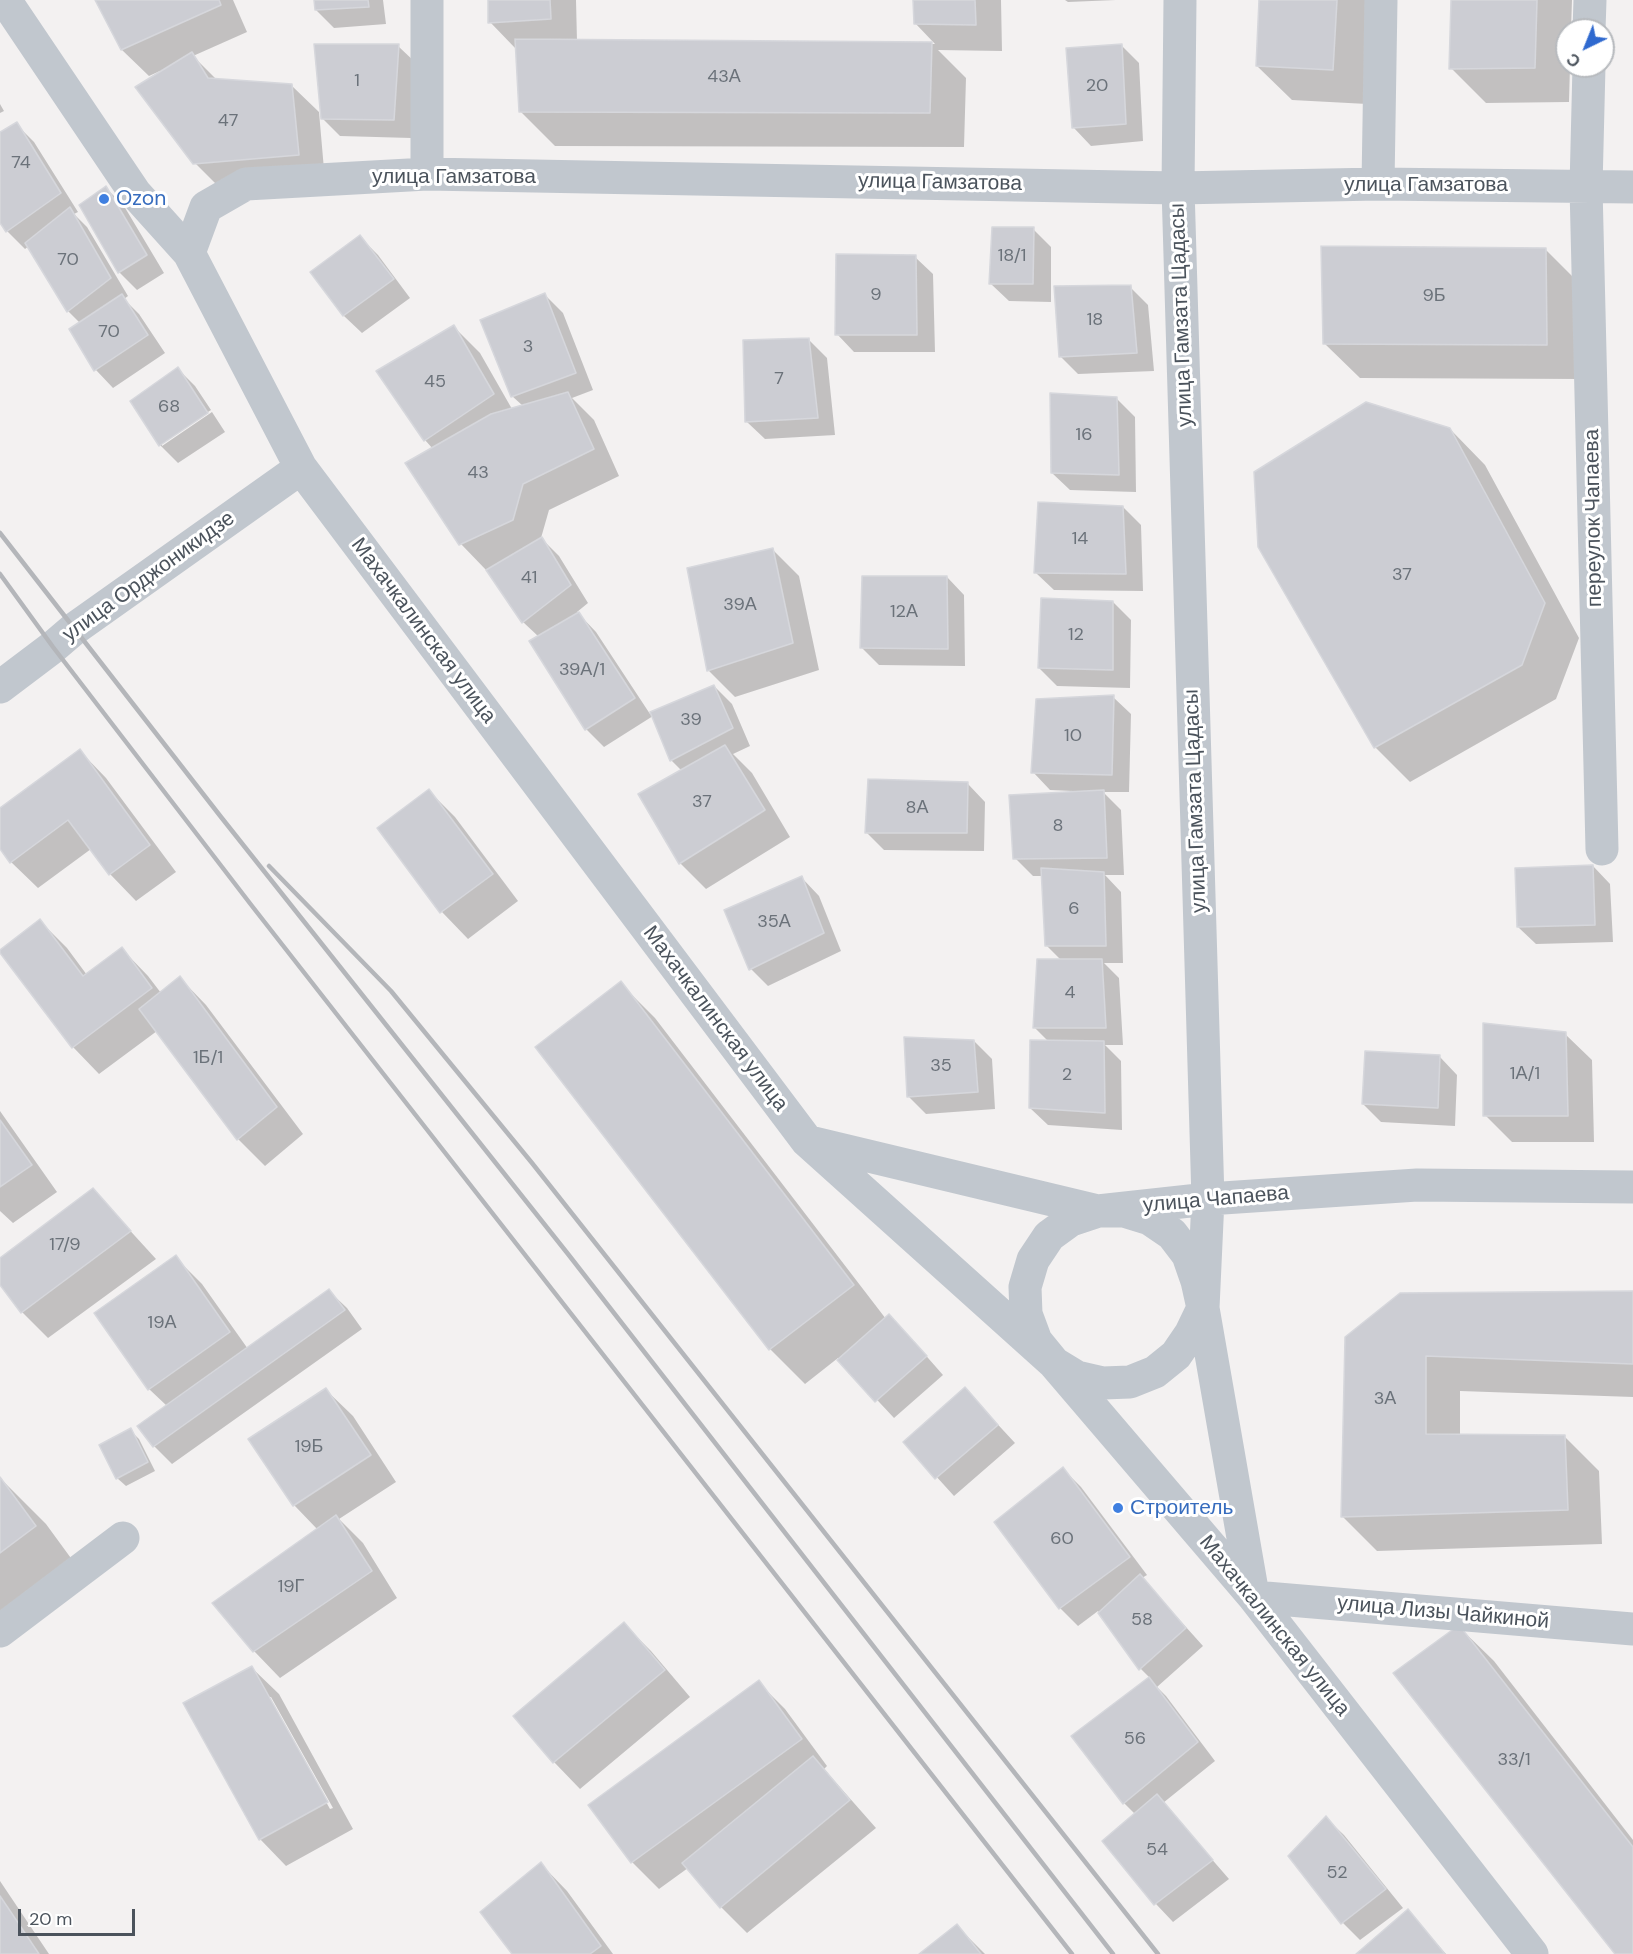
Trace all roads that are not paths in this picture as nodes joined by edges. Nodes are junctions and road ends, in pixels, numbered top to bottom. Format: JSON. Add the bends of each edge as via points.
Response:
{"nodes":[{"id":1,"x":5,"y":0,"type":"edge"},
{"id":2,"x":427,"y":0,"type":"edge"},
{"id":3,"x":1180,"y":0,"type":"edge"},
{"id":4,"x":1381,"y":0,"type":"edge"},
{"id":5,"x":1590,"y":0,"type":"edge"},
{"id":6,"x":1589,"y":18,"type":"edge"},
{"id":7,"x":1589,"y":78,"type":"edge"},
{"id":8,"x":427,"y":174,"type":"junction"},
{"id":9,"x":1378,"y":184,"type":"junction"},
{"id":10,"x":1586,"y":187,"type":"junction"},
{"id":11,"x":1633,"y":187,"type":"edge"},
{"id":12,"x":1178,"y":188,"type":"junction"},
{"id":13,"x":189,"y":253,"type":"junction"},
{"id":14,"x":301,"y":468,"type":"junction"},
{"id":15,"x":0,"y":687,"type":"edge"},
{"id":16,"x":1602,"y":849,"type":"dead end"},
{"id":17,"x":807,"y":1141,"type":"junction"},
{"id":18,"x":1633,"y":1188,"type":"edge"},
{"id":19,"x":1208,"y":1199,"type":"junction"},
{"id":20,"x":1098,"y":1211,"type":"junction"},
{"id":21,"x":1203,"y":1308,"type":"junction"},
{"id":22,"x":1054,"y":1363,"type":"junction"},
{"id":23,"x":123,"y":1538,"type":"dead end"},
{"id":24,"x":1254,"y":1597,"type":"junction"},
{"id":25,"x":1633,"y":1629,"type":"edge"},
{"id":26,"x":0,"y":1631,"type":"edge"},
{"id":27,"x":1532,"y":1954,"type":"edge"}],
"edges":[{"from":1,"to":13,"type":"street","name":"Махачкалинская улица","via":[[135,192]]},
{"from":2,"to":8,"type":"street"},
{"from":3,"to":12,"type":"street","name":"улица Гамзата Цадасы"},
{"from":4,"to":9,"type":"street"},
{"from":5,"to":6,"type":"street"},
{"from":7,"to":10,"type":"street","name":"переулок Чапаева"},
{"from":8,"to":12,"type":"street","name":"улица Гамзатова"},
{"from":8,"to":13,"type":"street","name":"улица Гамзатова","via":[[246,184],[206,207]]},
{"from":9,"to":10,"type":"street","name":"улица Гамзатова"},
{"from":9,"to":12,"type":"street","name":"улица Гамзатова"},
{"from":10,"to":11,"type":"street","name":"улица Гамзатова"},
{"from":10,"to":16,"type":"street","name":"переулок Чапаева"},
{"from":12,"to":19,"type":"street","name":"улица Гамзата Цадасы"},
{"from":13,"to":14,"type":"street","name":"Махачкалинская улица"},
{"from":14,"to":15,"type":"street","name":"улица Орджоникидзе","via":[[74,629]]},
{"from":14,"to":17,"type":"street","name":"Махачкалинская улица"},
{"from":17,"to":20,"type":"street","name":"улица Чапаева"},
{"from":17,"to":22,"type":"street","name":"Махачкалинская улица"},
{"from":18,"to":19,"type":"street","name":"улица Чапаева","via":[[1417,1185]]},
{"from":19,"to":20,"type":"street","name":"улица Чапаева"},
{"from":19,"to":21,"type":"street","name":"улица Гамзата Цадасы"},
{"from":20,"to":21,"type":"street","via":[[1124,1211],[1150,1219],[1172,1234],[1188,1255]]},
{"from":20,"to":22,"type":"street","via":[[1071,1220],[1049,1236],[1033,1260],[1025,1287],[1026,1314],[1036,1341]]},
{"from":21,"to":22,"type":"street","via":[[1176,1355],[1155,1372],[1130,1382],[1103,1383],[1077,1377]]},
{"from":21,"to":24,"type":"street","name":"улица Гамзата Цадасы"},
{"from":22,"to":24,"type":"street","name":"Махачкалинская улица"},
{"from":23,"to":26,"type":"street"},
{"from":24,"to":25,"type":"street","name":"улица Лизы Чайкиной"},
{"from":24,"to":27,"type":"street","name":"Махачкалинская улица"}]}
